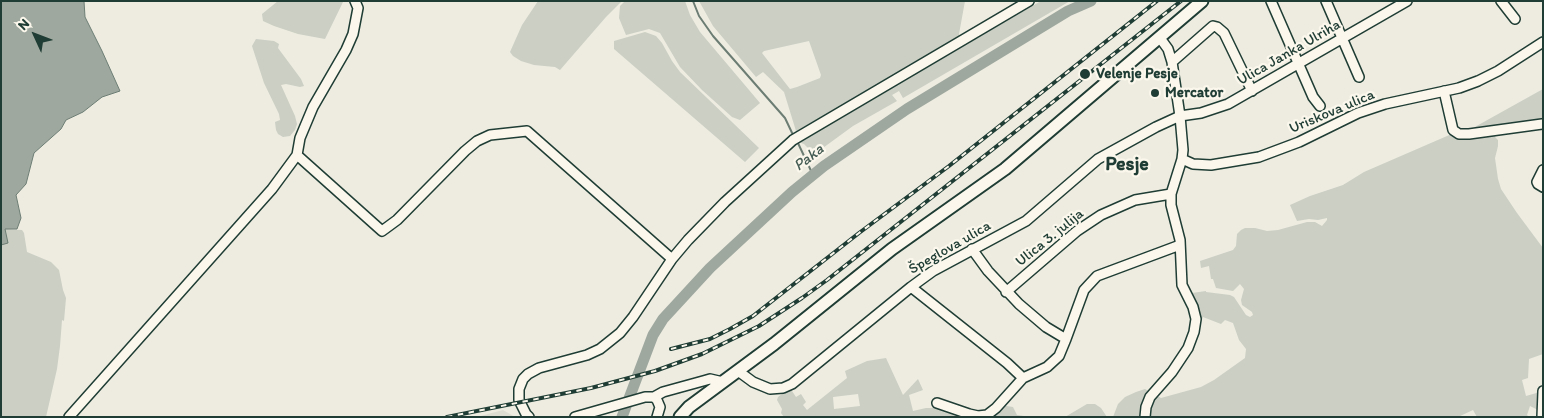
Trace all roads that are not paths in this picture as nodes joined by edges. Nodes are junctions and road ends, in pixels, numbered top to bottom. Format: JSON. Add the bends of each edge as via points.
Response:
{"nodes":[{"id":1,"x":355,"y":1,"type":"edge"},
{"id":2,"x":1029,"y":1,"type":"edge"},
{"id":3,"x":1202,"y":1,"type":"edge"},
{"id":4,"x":1271,"y":1,"type":"edge"},
{"id":5,"x":1326,"y":1,"type":"edge"},
{"id":6,"x":1407,"y":1,"type":"edge"},
{"id":7,"x":1501,"y":1,"type":"edge"},
{"id":8,"x":1515,"y":19,"type":"dead end"},
{"id":9,"x":1160,"y":38,"type":"junction"},
{"id":10,"x":1342,"y":39,"type":"junction"},
{"id":11,"x":1543,"y":42,"type":"edge"},
{"id":12,"x":1172,"y":62,"type":"junction"},
{"id":13,"x":1299,"y":64,"type":"junction"},
{"id":14,"x":1359,"y":77,"type":"dead end"},
{"id":15,"x":1252,"y":91,"type":"junction"},
{"id":16,"x":1444,"y":91,"type":"junction"},
{"id":17,"x":1320,"y":106,"type":"dead end"},
{"id":18,"x":1180,"y":116,"type":"junction"},
{"id":19,"x":1542,"y":124,"type":"edge"},
{"id":20,"x":297,"y":155,"type":"junction"},
{"id":21,"x":1182,"y":159,"type":"junction"},
{"id":22,"x":1543,"y":170,"type":"edge"},
{"id":23,"x":1543,"y":187,"type":"edge"},
{"id":24,"x":1172,"y":194,"type":"junction"},
{"id":25,"x":1180,"y":246,"type":"junction"},
{"id":26,"x":972,"y":249,"type":"junction"},
{"id":27,"x":672,"y":259,"type":"junction"},
{"id":28,"x":911,"y":287,"type":"junction"},
{"id":29,"x":1006,"y":292,"type":"junction"},
{"id":30,"x":1066,"y":339,"type":"junction"},
{"id":31,"x":738,"y":371,"type":"junction"},
{"id":32,"x":1022,"y":378,"type":"junction"},
{"id":33,"x":722,"y":382,"type":"junction"},
{"id":34,"x":1543,"y":391,"type":"edge"},
{"id":35,"x":649,"y":397,"type":"junction"},
{"id":36,"x":937,"y":403,"type":"dead end"},
{"id":37,"x":579,"y":416,"type":"edge"},
{"id":38,"x":69,"y":417,"type":"edge"},
{"id":39,"x":529,"y":417,"type":"edge"},
{"id":40,"x":657,"y":417,"type":"edge"},
{"id":41,"x":680,"y":417,"type":"edge"},
{"id":42,"x":1145,"y":417,"type":"edge"},
{"id":43,"x":1542,"y":417,"type":"edge"}],
"edges":[{"from":1,"to":20,"type":"street","via":[[358,8],[353,34],[314,107],[300,138]]},
{"from":2,"to":27,"type":"street","via":[[793,140],[725,202]]},
{"from":3,"to":9,"type":"main road"},
{"from":4,"to":13,"type":"street"},
{"from":5,"to":10,"type":"street"},
{"from":6,"to":10,"type":"street","name":"Ulica Janka Ulriha"},
{"from":7,"to":8,"type":"street"},
{"from":9,"to":12,"type":"street"},
{"from":9,"to":31,"type":"main road","via":[[1005,169],[892,249]]},
{"from":10,"to":13,"type":"street","name":"Ulica Janka Ulriha"},
{"from":10,"to":14,"type":"street"},
{"from":11,"to":16,"type":"street","name":"Uriskova ulica","via":[[1478,81]]},
{"from":12,"to":15,"type":"street","via":[[1213,26],[1217,27],[1224,33]]},
{"from":12,"to":18,"type":"street"},
{"from":13,"to":15,"type":"street","name":"Ulica Janka Ulriha"},
{"from":13,"to":17,"type":"street"},
{"from":15,"to":18,"type":"street","name":"Ulica Janka Ulriha","via":[[1215,110]]},
{"from":16,"to":19,"type":"street","via":[[1454,130],[1459,134]]},
{"from":16,"to":21,"type":"street","name":"Uriskova ulica","via":[[1358,113],[1299,142],[1259,157],[1201,165]]},
{"from":18,"to":21,"type":"street"},
{"from":18,"to":26,"type":"street","name":"Špeglova ulica","via":[[1098,159],[1026,221]]},
{"from":20,"to":27,"type":"street","via":[[382,231],[477,141],[527,131]]},
{"from":20,"to":38,"type":"street","via":[[272,189]]},
{"from":21,"to":24,"type":"street"},
{"from":22,"to":23,"type":"street","via":[[1538,182]]},
{"from":24,"to":25,"type":"street","via":[[1172,211]]},
{"from":24,"to":29,"type":"street","name":"Ulica 3. julija","via":[[1135,200],[1101,215],[1077,231]]},
{"from":25,"to":30,"type":"street","via":[[1097,276],[1084,290]]},
{"from":25,"to":42,"type":"street","via":[[1182,285],[1195,312],[1194,332],[1172,372],[1150,397]]},
{"from":26,"to":28,"type":"street","name":"Špeglova ulica"},
{"from":26,"to":29,"type":"street"},
{"from":27,"to":39,"type":"street","via":[[633,317],[610,342],[587,355],[528,374],[519,389],[519,400]]},
{"from":28,"to":31,"type":"street","name":"Špeglova ulica","via":[[792,384],[770,389]]},
{"from":28,"to":32,"type":"street"},
{"from":29,"to":30,"type":"street","via":[[1033,317]]},
{"from":30,"to":32,"type":"street","via":[[1052,363]]},
{"from":31,"to":33,"type":"main road"},
{"from":32,"to":36,"type":"street","via":[[987,415],[969,414]]},
{"from":33,"to":35,"type":"street","via":[[703,381]]},
{"from":33,"to":41,"type":"main road"},
{"from":34,"to":43,"type":"street"},
{"from":35,"to":37,"type":"street"},
{"from":35,"to":40,"type":"street","via":[[658,400]]}]}
